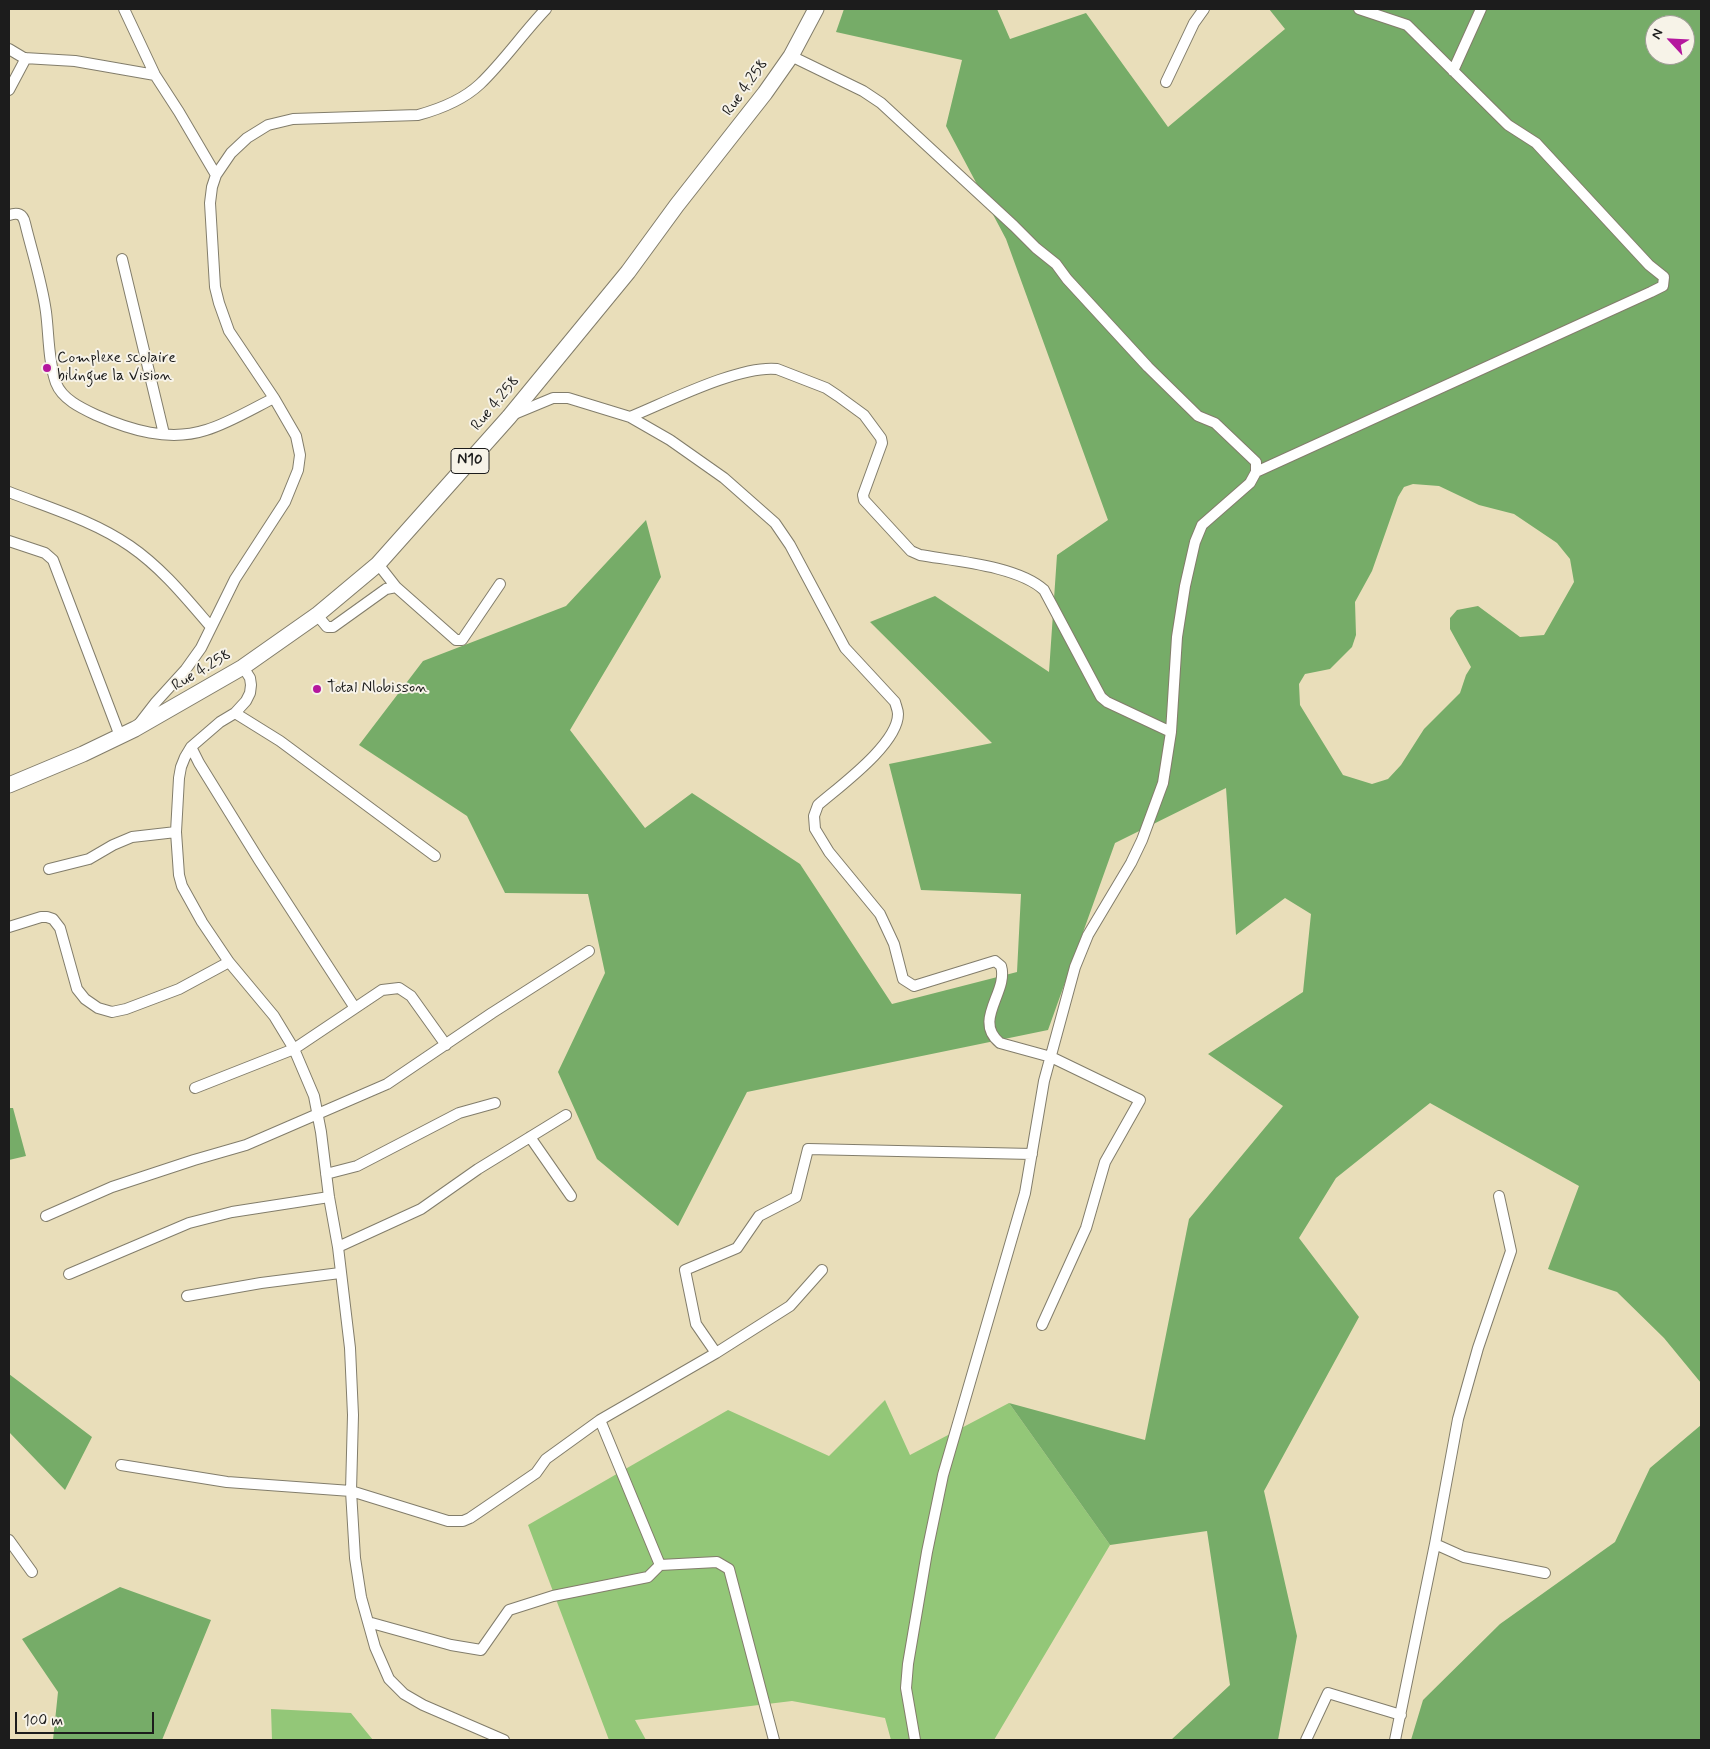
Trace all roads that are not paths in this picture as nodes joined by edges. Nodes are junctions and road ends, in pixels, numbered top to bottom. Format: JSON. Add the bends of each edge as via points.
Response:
{"nodes":[{"id":1,"x":127,"y":9,"type":"edge"},
{"id":2,"x":546,"y":9,"type":"edge"},
{"id":3,"x":816,"y":9,"type":"edge"},
{"id":4,"x":1204,"y":9,"type":"edge"},
{"id":5,"x":1358,"y":9,"type":"edge"},
{"id":6,"x":1481,"y":9,"type":"edge"},
{"id":7,"x":9,"y":50,"type":"edge"},
{"id":8,"x":791,"y":56,"type":"junction"},
{"id":9,"x":26,"y":58,"type":"junction"},
{"id":10,"x":1453,"y":70,"type":"junction"},
{"id":11,"x":155,"y":75,"type":"junction"},
{"id":12,"x":1166,"y":82,"type":"dead end"},
{"id":13,"x":9,"y":90,"type":"edge"},
{"id":14,"x":216,"y":175,"type":"junction"},
{"id":15,"x":9,"y":214,"type":"edge"},
{"id":16,"x":122,"y":259,"type":"dead end"},
{"id":17,"x":274,"y":398,"type":"junction"},
{"id":18,"x":509,"y":416,"type":"junction"},
{"id":19,"x":630,"y":417,"type":"junction"},
{"id":20,"x":164,"y":434,"type":"junction"},
{"id":21,"x":1256,"y":472,"type":"junction"},
{"id":22,"x":9,"y":492,"type":"edge"},
{"id":23,"x":9,"y":541,"type":"edge"},
{"id":24,"x":378,"y":564,"type":"junction"},
{"id":25,"x":500,"y":584,"type":"dead end"},
{"id":26,"x":396,"y":588,"type":"junction"},
{"id":27,"x":317,"y":615,"type":"junction"},
{"id":28,"x":211,"y":627,"type":"junction"},
{"id":29,"x":243,"y":667,"type":"junction"},
{"id":30,"x":235,"y":713,"type":"junction"},
{"id":31,"x":135,"y":729,"type":"junction"},
{"id":32,"x":1171,"y":732,"type":"junction"},
{"id":33,"x":120,"y":736,"type":"junction"},
{"id":34,"x":191,"y":747,"type":"junction"},
{"id":35,"x":9,"y":785,"type":"edge"},
{"id":36,"x":176,"y":832,"type":"junction"},
{"id":37,"x":435,"y":856,"type":"dead end"},
{"id":38,"x":49,"y":869,"type":"dead end"},
{"id":39,"x":9,"y":927,"type":"edge"},
{"id":40,"x":589,"y":951,"type":"dead end"},
{"id":41,"x":229,"y":962,"type":"junction"},
{"id":42,"x":355,"y":1008,"type":"junction"},
{"id":43,"x":446,"y":1044,"type":"junction"},
{"id":44,"x":294,"y":1049,"type":"junction"},
{"id":45,"x":1051,"y":1057,"type":"junction"},
{"id":46,"x":195,"y":1088,"type":"dead end"},
{"id":47,"x":495,"y":1103,"type":"dead end"},
{"id":48,"x":317,"y":1115,"type":"junction"},
{"id":49,"x":566,"y":1115,"type":"dead end"},
{"id":50,"x":530,"y":1137,"type":"junction"},
{"id":51,"x":1032,"y":1154,"type":"junction"},
{"id":52,"x":326,"y":1174,"type":"junction"},
{"id":53,"x":571,"y":1196,"type":"dead end"},
{"id":54,"x":1499,"y":1196,"type":"dead end"},
{"id":55,"x":329,"y":1197,"type":"junction"},
{"id":56,"x":46,"y":1216,"type":"dead end"},
{"id":57,"x":338,"y":1247,"type":"junction"},
{"id":58,"x":822,"y":1270,"type":"dead end"},
{"id":59,"x":340,"y":1273,"type":"junction"},
{"id":60,"x":69,"y":1274,"type":"dead end"},
{"id":61,"x":187,"y":1296,"type":"dead end"},
{"id":62,"x":1042,"y":1325,"type":"dead end"},
{"id":63,"x":716,"y":1353,"type":"junction"},
{"id":64,"x":600,"y":1420,"type":"junction"},
{"id":65,"x":121,"y":1465,"type":"dead end"},
{"id":66,"x":351,"y":1491,"type":"junction"},
{"id":67,"x":9,"y":1540,"type":"edge"},
{"id":68,"x":1436,"y":1544,"type":"junction"},
{"id":69,"x":660,"y":1565,"type":"junction"},
{"id":70,"x":32,"y":1572,"type":"dead end"},
{"id":71,"x":1545,"y":1572,"type":"dead end"},
{"id":72,"x":368,"y":1622,"type":"junction"},
{"id":73,"x":1401,"y":1715,"type":"junction"},
{"id":74,"x":494,"y":1739,"type":"edge"},
{"id":75,"x":504,"y":1740,"type":"edge"},
{"id":76,"x":774,"y":1740,"type":"edge"},
{"id":77,"x":915,"y":1740,"type":"edge"},
{"id":78,"x":1306,"y":1740,"type":"edge"},
{"id":79,"x":1395,"y":1740,"type":"edge"}],
"edges":[{"from":1,"to":11,"type":"street"},
{"from":2,"to":14,"type":"street","via":[[479,85],[458,99],[418,115],[294,119],[268,125],[231,153]]},
{"from":3,"to":8,"type":"highway","name":"Rue 4.258","number":"N10"},
{"from":4,"to":12,"type":"street"},
{"from":5,"to":10,"type":"street","via":[[1407,24]]},
{"from":6,"to":10,"type":"street"},
{"from":7,"to":9,"type":"street"},
{"from":8,"to":18,"type":"highway","name":"Rue 4.258","number":"N10","via":[[766,94],[628,272]]},
{"from":8,"to":21,"type":"street","via":[[881,103],[1056,264],[1148,367],[1198,416],[1215,423],[1256,462]]},
{"from":9,"to":11,"type":"street","via":[[75,61]]},
{"from":9,"to":13,"type":"street"},
{"from":10,"to":21,"type":"street","via":[[1508,124],[1536,143],[1649,265],[1664,277],[1662,286]]},
{"from":11,"to":14,"type":"street"},
{"from":14,"to":17,"type":"street","via":[[210,203],[218,303],[229,331]]},
{"from":15,"to":20,"type":"street","via":[[18,213],[25,223],[46,310],[56,385],[69,400],[111,422],[147,433]]},
{"from":16,"to":20,"type":"street"},
{"from":17,"to":20,"type":"street","via":[[207,430]]},
{"from":17,"to":28,"type":"street","via":[[296,436],[300,455],[298,470],[285,502],[234,579]]},
{"from":18,"to":19,"type":"street","via":[[553,398],[568,398]]},
{"from":18,"to":24,"type":"highway","name":"Rue 4.258","number":"N10"},
{"from":19,"to":32,"type":"street","via":[[730,376],[770,368],[826,388],[864,416],[881,438],[862,495],[911,551],[1014,574],[1037,584],[1044,590],[1101,698]]},
{"from":19,"to":45,"type":"street","via":[[724,478],[776,524],[844,648],[895,702],[898,713],[891,735],[869,761],[818,805],[814,816],[815,829],[829,852],[880,914],[894,944],[903,979],[914,986],[995,961],[1001,966],[1003,978],[989,1030],[1000,1043]]},
{"from":21,"to":32,"type":"street","via":[[1250,483],[1202,525],[1195,542],[1178,636]]},
{"from":22,"to":28,"type":"street","via":[[92,524],[130,546],[170,580]]},
{"from":23,"to":33,"type":"street","via":[[45,553],[53,560]]},
{"from":24,"to":26,"type":"street"},
{"from":24,"to":27,"type":"highway","name":"Rue 4.258","number":"N10"},
{"from":25,"to":26,"type":"street","via":[[462,640],[456,640]]},
{"from":26,"to":27,"type":"street","via":[[386,588],[333,627],[327,627]]},
{"from":27,"to":29,"type":"highway","name":"Rue 4.258","number":"N10"},
{"from":28,"to":31,"type":"street","via":[[194,659]]},
{"from":29,"to":30,"type":"street","via":[[250,678],[250,693]]},
{"from":29,"to":31,"type":"highway","name":"Rue 4.258","number":"N10"},
{"from":30,"to":34,"type":"street"},
{"from":30,"to":37,"type":"street","via":[[280,741]]},
{"from":31,"to":33,"type":"highway","name":"Rue 4.258","number":"N10"},
{"from":32,"to":45,"type":"street","via":[[1158,797],[1131,863],[1088,935],[1075,967]]},
{"from":33,"to":35,"type":"highway","name":"Rue 4.258","number":"N10"},
{"from":34,"to":36,"type":"street","via":[[179,778]]},
{"from":34,"to":42,"type":"street","via":[[259,860]]},
{"from":36,"to":38,"type":"street","via":[[132,837],[89,859]]},
{"from":36,"to":41,"type":"street","via":[[182,886]]},
{"from":39,"to":41,"type":"street","via":[[41,917],[52,919],[60,928],[78,989],[98,1008],[112,1012],[178,989]]},
{"from":40,"to":43,"type":"street"},
{"from":41,"to":44,"type":"street","via":[[269,1009]]},
{"from":42,"to":43,"type":"street","via":[[382,990],[399,988],[411,996]]},
{"from":42,"to":44,"type":"street"},
{"from":43,"to":48,"type":"street","via":[[387,1084]]},
{"from":44,"to":46,"type":"street"},
{"from":44,"to":48,"type":"street","via":[[314,1096]]},
{"from":45,"to":51,"type":"street"},
{"from":45,"to":62,"type":"street","via":[[1140,1100],[1105,1162],[1086,1228]]},
{"from":47,"to":52,"type":"street","via":[[459,1113],[357,1166]]},
{"from":48,"to":52,"type":"street"},
{"from":48,"to":56,"type":"street","via":[[246,1145],[112,1187]]},
{"from":49,"to":50,"type":"street"},
{"from":50,"to":53,"type":"street"},
{"from":50,"to":57,"type":"street","via":[[421,1209]]},
{"from":51,"to":63,"type":"street","via":[[808,1149],[796,1198],[759,1216],[737,1248],[685,1270],[696,1324]]},
{"from":51,"to":77,"type":"street","via":[[1025,1193],[941,1484],[908,1664],[906,1688]]},
{"from":52,"to":55,"type":"street"},
{"from":54,"to":68,"type":"street","via":[[1510,1251],[1458,1419]]},
{"from":55,"to":57,"type":"street"},
{"from":55,"to":60,"type":"street","via":[[232,1212],[189,1223]]},
{"from":57,"to":59,"type":"street"},
{"from":58,"to":63,"type":"street","via":[[790,1306]]},
{"from":59,"to":61,"type":"street"},
{"from":59,"to":66,"type":"street","via":[[351,1367]]},
{"from":63,"to":64,"type":"street"},
{"from":64,"to":66,"type":"street","via":[[546,1459],[536,1473],[463,1521],[448,1521]]},
{"from":64,"to":69,"type":"street"},
{"from":65,"to":66,"type":"street","via":[[226,1482]]},
{"from":66,"to":72,"type":"street","via":[[355,1558]]},
{"from":67,"to":70,"type":"street"},
{"from":68,"to":71,"type":"street","via":[[1464,1557]]},
{"from":68,"to":73,"type":"street"},
{"from":69,"to":72,"type":"street","via":[[648,1577],[553,1596],[509,1610],[481,1650]]},
{"from":69,"to":76,"type":"street","via":[[717,1562],[729,1569]]},
{"from":72,"to":74,"type":"street","via":[[389,1679],[404,1694]]},
{"from":73,"to":78,"type":"street","via":[[1328,1693]]},
{"from":73,"to":79,"type":"street"},
{"from":74,"to":75,"type":"street"}]}
